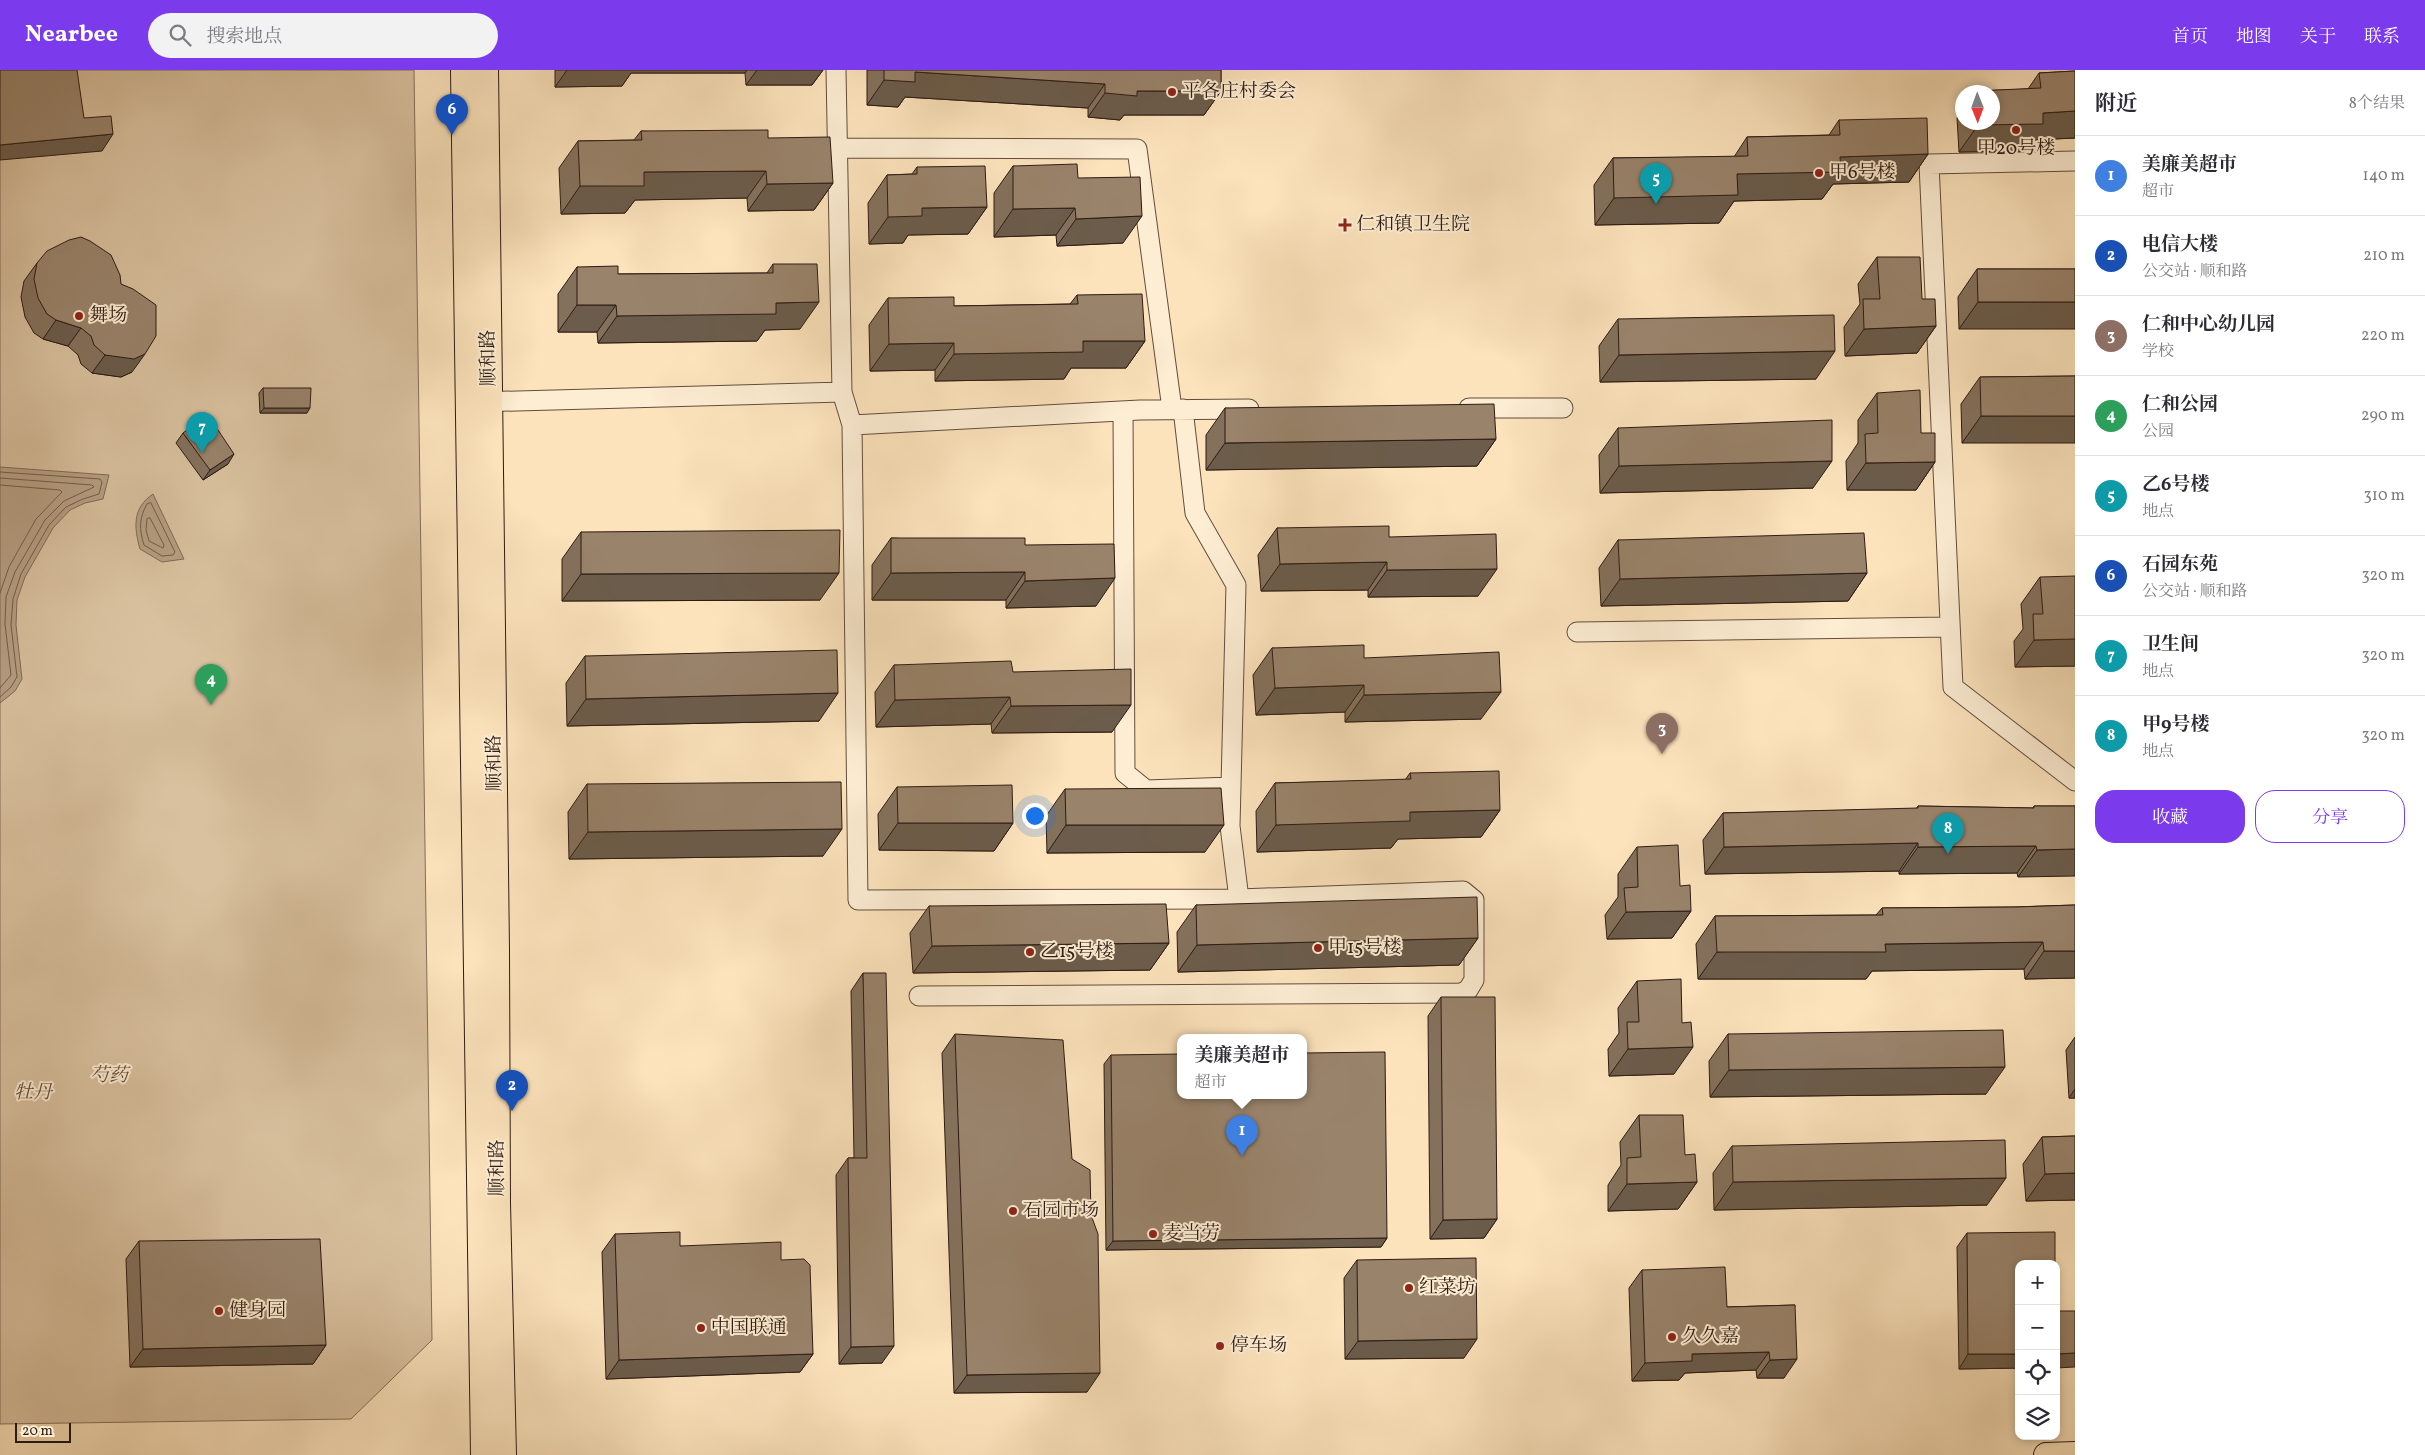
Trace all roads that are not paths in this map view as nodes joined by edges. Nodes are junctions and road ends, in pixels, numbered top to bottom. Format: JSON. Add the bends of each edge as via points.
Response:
{"nodes":[{"id":1,"x":463,"y":70,"type":"edge"},
{"id":2,"x":486,"y":70,"type":"edge"},
{"id":3,"x":836,"y":70,"type":"edge"},
{"id":4,"x":837,"y":148,"type":"junction"},
{"id":5,"x":2075,"y":161,"type":"edge"},
{"id":6,"x":842,"y":392,"type":"junction"},
{"id":7,"x":479,"y":402,"type":"junction"},
{"id":8,"x":1456,"y":408,"type":"edge"},
{"id":9,"x":1563,"y":408,"type":"dead end"},
{"id":10,"x":1177,"y":409,"type":"junction"},
{"id":11,"x":1271,"y":409,"type":"edge"},
{"id":12,"x":1123,"y":411,"type":"junction"},
{"id":13,"x":852,"y":425,"type":"junction"},
{"id":14,"x":1950,"y":627,"type":"junction"},
{"id":15,"x":1577,"y":632,"type":"dead end"},
{"id":16,"x":2075,"y":781,"type":"edge"},
{"id":17,"x":1231,"y":786,"type":"junction"},
{"id":18,"x":1239,"y":899,"type":"junction"},
{"id":19,"x":918,"y":996,"type":"dead end"},
{"id":20,"x":2075,"y":1454,"type":"edge"},
{"id":21,"x":483,"y":1455,"type":"edge"},
{"id":22,"x":504,"y":1455,"type":"edge"},
{"id":23,"x":2046,"y":1455,"type":"edge"}],
"edges":[{"from":1,"to":7,"type":"main road","name":"顺和路"},
{"from":2,"to":7,"type":"main road","name":"顺和路"},
{"from":3,"to":4,"type":"street"},
{"from":4,"to":6,"type":"street"},
{"from":4,"to":10,"type":"street","via":[[1137,149]]},
{"from":5,"to":14,"type":"street","via":[[1929,164]]},
{"from":6,"to":7,"type":"street"},
{"from":6,"to":13,"type":"street"},
{"from":7,"to":21,"type":"main road","name":"顺和路"},
{"from":7,"to":22,"type":"main road","name":"顺和路","via":[[497,960]]},
{"from":8,"to":9,"type":"street"},
{"from":10,"to":11,"type":"street"},
{"from":10,"to":12,"type":"street"},
{"from":10,"to":17,"type":"street","via":[[1195,513],[1236,585]]},
{"from":12,"to":13,"type":"street"},
{"from":12,"to":17,"type":"street","via":[[1125,773],[1146,790]]},
{"from":13,"to":18,"type":"street","via":[[858,900]]},
{"from":14,"to":15,"type":"street"},
{"from":14,"to":16,"type":"street","via":[[1953,687]]},
{"from":17,"to":18,"type":"street","via":[[1230,826]]},
{"from":18,"to":19,"type":"street","via":[[1463,891],[1474,900],[1474,980],[1468,990],[1461,993]]},
{"from":20,"to":23,"type":"main road"}]}
